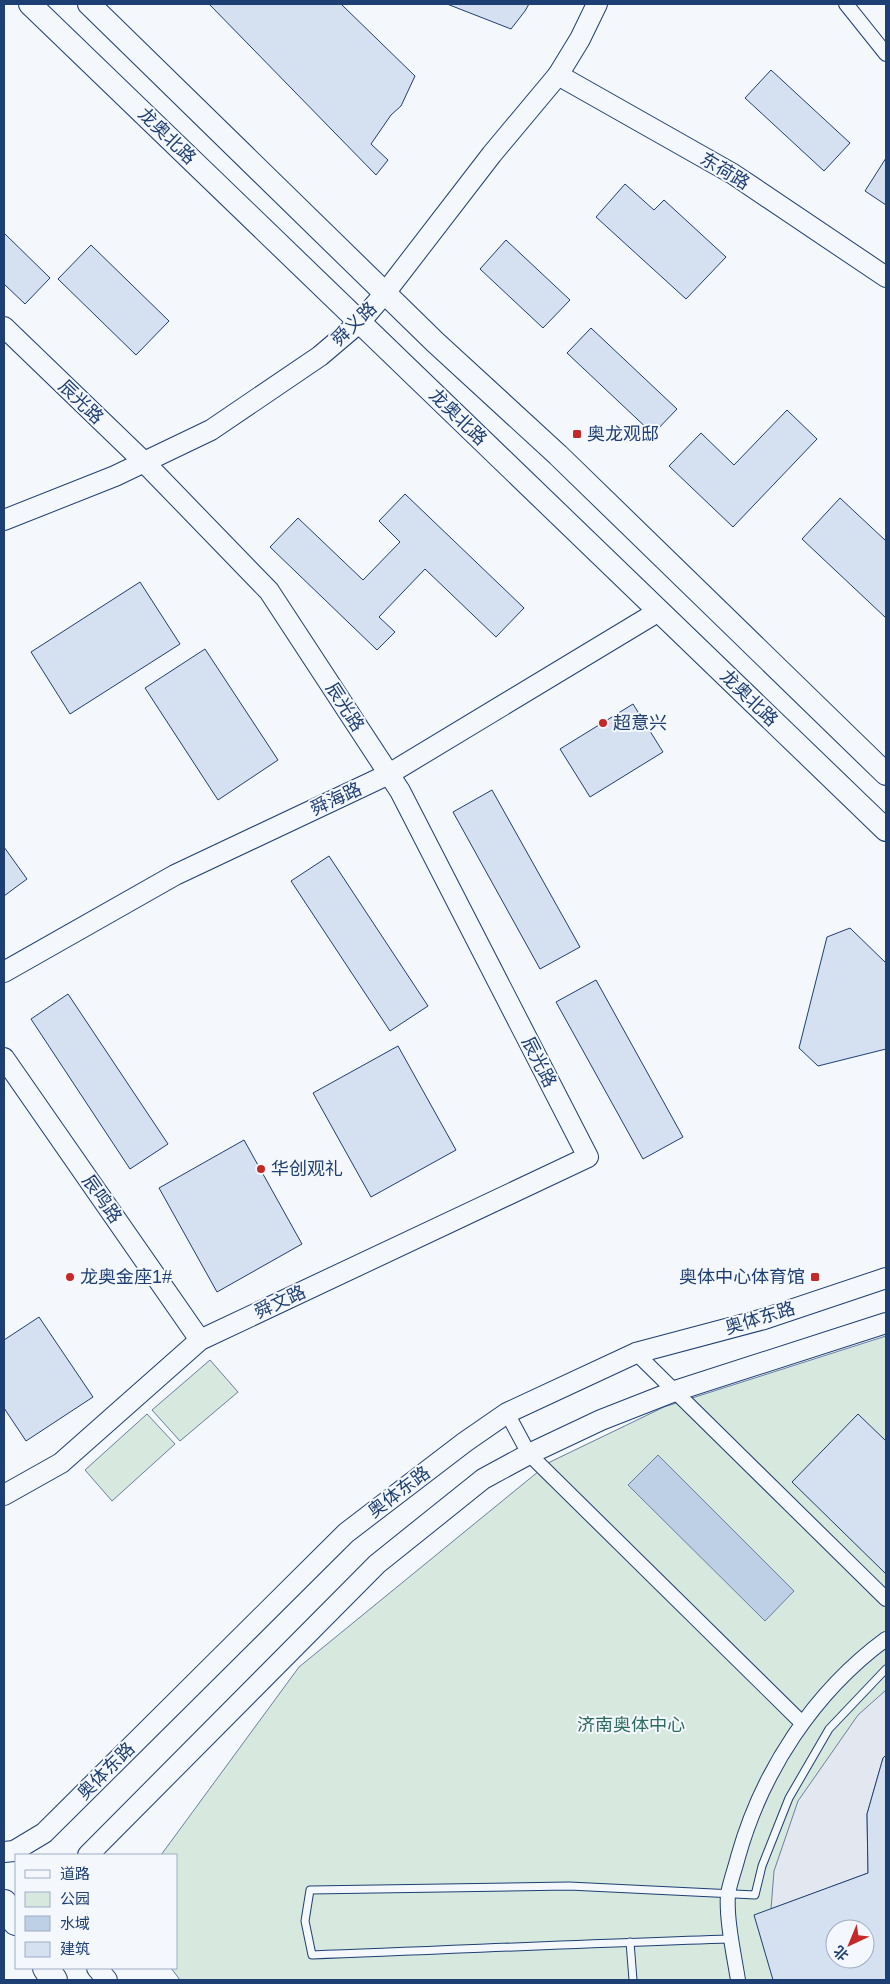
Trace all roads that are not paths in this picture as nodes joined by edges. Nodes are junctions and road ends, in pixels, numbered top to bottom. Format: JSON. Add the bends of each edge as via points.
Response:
{"nodes":[{"id":1,"x":30,"y":4,"type":"edge"},
{"id":2,"x":89,"y":4,"type":"edge"},
{"id":3,"x":597,"y":4,"type":"edge"},
{"id":4,"x":846,"y":4,"type":"edge"},
{"id":5,"x":886,"y":54,"type":"edge"},
{"id":6,"x":558,"y":75,"type":"junction"},
{"id":7,"x":886,"y":277,"type":"edge"},
{"id":8,"x":385,"y":293,"type":"junction"},
{"id":9,"x":360,"y":322,"type":"junction"},
{"id":10,"x":4,"y":328,"type":"edge"},
{"id":11,"x":144,"y":462,"type":"junction"},
{"id":12,"x":4,"y":520,"type":"edge"},
{"id":13,"x":659,"y":612,"type":"junction"},
{"id":14,"x":389,"y":774,"type":"junction"},
{"id":15,"x":886,"y":774,"type":"edge"},
{"id":16,"x":886,"y":830,"type":"edge"},
{"id":17,"x":4,"y":972,"type":"edge"},
{"id":18,"x":4,"y":1058,"type":"edge"},
{"id":19,"x":588,"y":1157,"type":"joint"},
{"id":20,"x":886,"y":1278,"type":"edge"},
{"id":21,"x":886,"y":1323,"type":"edge"},
{"id":22,"x":200,"y":1340,"type":"junction"},
{"id":23,"x":636,"y":1353,"type":"junction"},
{"id":24,"x":675,"y":1390,"type":"junction"},
{"id":25,"x":507,"y":1413,"type":"junction"},
{"id":26,"x":529,"y":1454,"type":"junction"},
{"id":27,"x":4,"y":1495,"type":"edge"},
{"id":28,"x":886,"y":1599,"type":"edge"},
{"id":29,"x":886,"y":1639,"type":"edge"},
{"id":30,"x":886,"y":1668,"type":"edge"},
{"id":31,"x":802,"y":1723,"type":"junction"},
{"id":32,"x":10,"y":1848,"type":"edge"},
{"id":33,"x":89,"y":1854,"type":"edge"},
{"id":34,"x":728,"y":1894,"type":"junction"},
{"id":35,"x":731,"y":1939,"type":"junction"},
{"id":36,"x":630,"y":1942,"type":"junction"},
{"id":37,"x":47,"y":1969,"type":"edge"},
{"id":38,"x":98,"y":1969,"type":"edge"},
{"id":39,"x":54,"y":1980,"type":"edge"},
{"id":40,"x":107,"y":1980,"type":"edge"},
{"id":41,"x":634,"y":1980,"type":"edge"},
{"id":42,"x":738,"y":1980,"type":"edge"}],
"edges":[{"from":1,"to":9,"type":"main road","name":"龙奥北路"},
{"from":2,"to":8,"type":"main road"},
{"from":3,"to":6,"type":"street","name":"舜义路"},
{"from":4,"to":5,"type":"street"},
{"from":6,"to":7,"type":"street","name":"东荷路","via":[[733,174]]},
{"from":6,"to":8,"type":"street","name":"舜义路","via":[[492,154]]},
{"from":8,"to":9,"type":"street","name":"舜义路"},
{"from":8,"to":15,"type":"main road","via":[[558,454]]},
{"from":9,"to":11,"type":"street","name":"舜义路","via":[[320,356],[211,430]]},
{"from":9,"to":13,"type":"main road","name":"龙奥北路"},
{"from":10,"to":11,"type":"street","name":"辰光路"},
{"from":11,"to":12,"type":"street","name":"舜义路"},
{"from":11,"to":14,"type":"street","name":"辰光路","via":[[269,591]]},
{"from":13,"to":14,"type":"street","name":"舜海路"},
{"from":13,"to":16,"type":"main road","name":"龙奥北路"},
{"from":14,"to":17,"type":"street","name":"舜海路","via":[[175,875]]},
{"from":14,"to":19,"type":"street","name":"辰光路"},
{"from":18,"to":22,"type":"street","name":"辰鸣路"},
{"from":19,"to":22,"type":"street","name":"舜文路"},
{"from":20,"to":23,"type":"street","name":"奥体东路","via":[[764,1319]]},
{"from":21,"to":24,"type":"street"},
{"from":22,"to":27,"type":"street","name":"舜文路","via":[[61,1463]]},
{"from":23,"to":24,"type":"street"},
{"from":23,"to":25,"type":"street","name":"奥体东路"},
{"from":24,"to":26,"type":"street"},
{"from":24,"to":28,"type":"street"},
{"from":25,"to":26,"type":"street"},
{"from":25,"to":32,"type":"street","name":"奥体东路","via":[[346,1533],[44,1833]]},
{"from":26,"to":31,"type":"street"},
{"from":26,"to":33,"type":"street","via":[[483,1479],[377,1564]]},
{"from":29,"to":31,"type":"street","via":[[864,1655],[824,1694]]},
{"from":30,"to":34,"type":"lane","via":[[829,1729],[789,1798],[762,1866],[755,1895]]},
{"from":31,"to":34,"type":"street","via":[[768,1778],[743,1839]]},
{"from":34,"to":35,"type":"street"},
{"from":34,"to":36,"type":"lane","via":[[569,1886],[310,1890],[304,1921],[312,1955]]},
{"from":35,"to":36,"type":"lane"},
{"from":35,"to":42,"type":"street"},
{"from":36,"to":41,"type":"lane"},
{"from":37,"to":39,"type":"highway"},
{"from":38,"to":40,"type":"street"}]}
